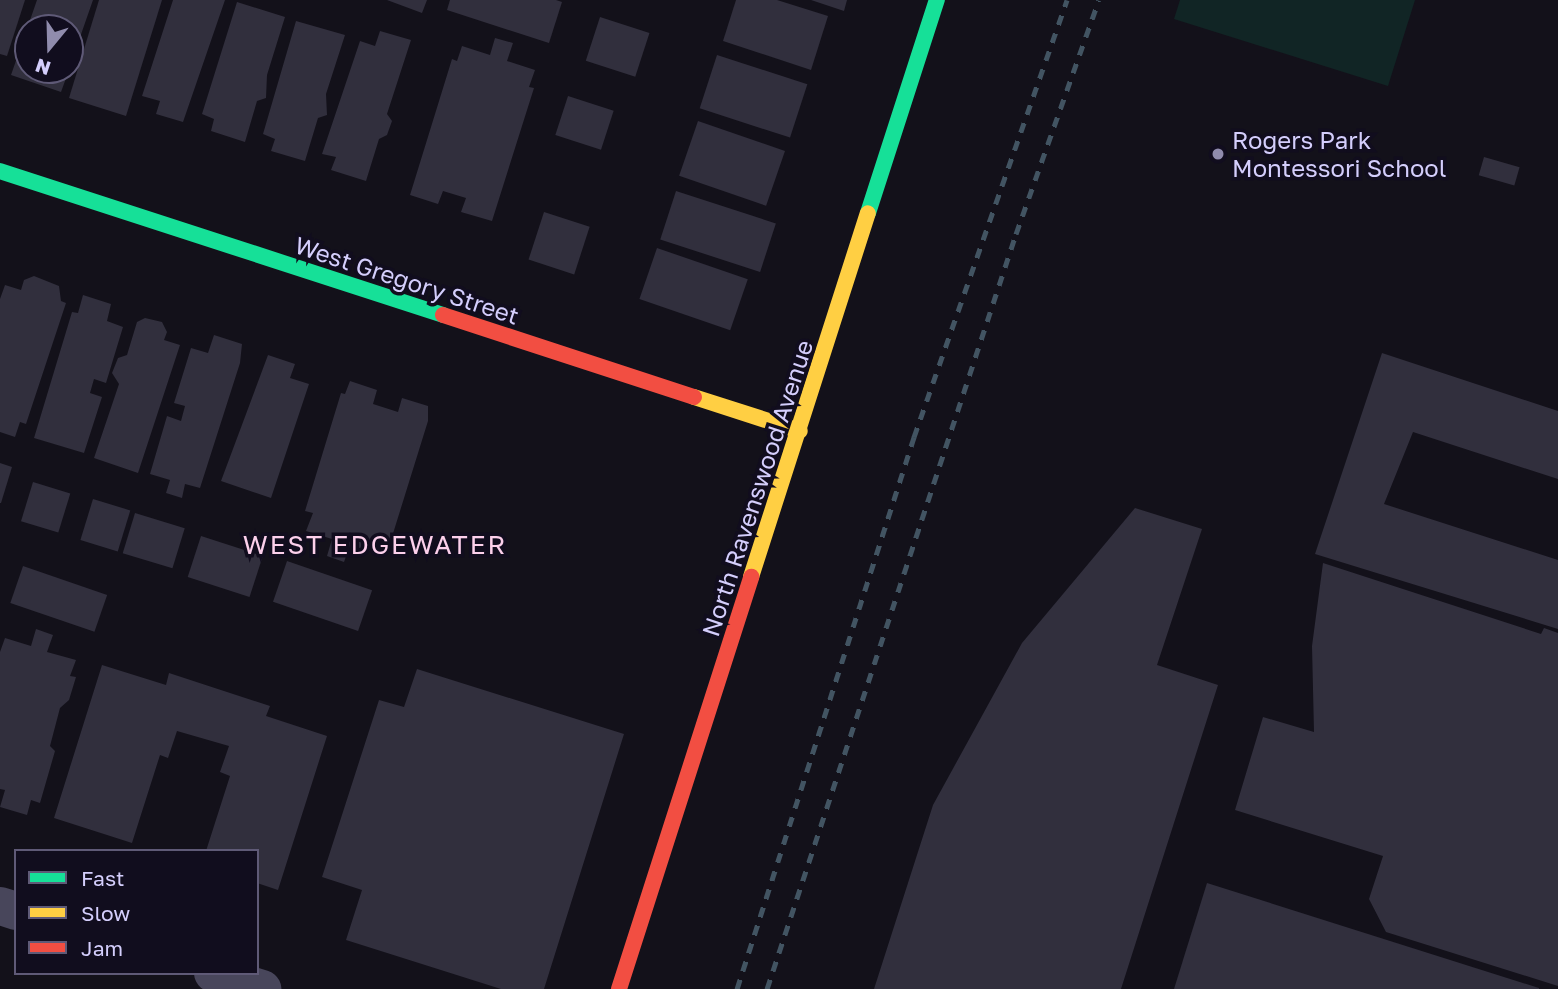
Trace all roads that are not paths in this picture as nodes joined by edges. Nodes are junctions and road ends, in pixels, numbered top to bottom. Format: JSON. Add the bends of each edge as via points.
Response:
{"nodes":[{"id":1,"x":937,"y":0,"type":"edge"},
{"id":2,"x":0,"y":171,"type":"edge"},
{"id":3,"x":800,"y":431,"type":"junction"},
{"id":4,"x":219,"y":975,"type":"edge"},
{"id":5,"x":262,"y":989,"type":"edge"},
{"id":6,"x":619,"y":989,"type":"edge"}],
"edges":[{"from":1,"to":3,"type":"street","name":"North Ravenswood Avenue"},
{"from":2,"to":3,"type":"street","name":"West Gregory Street"},
{"from":3,"to":6,"type":"street","name":"North Ravenswood Avenue"},
{"from":4,"to":5,"type":"street"}]}
